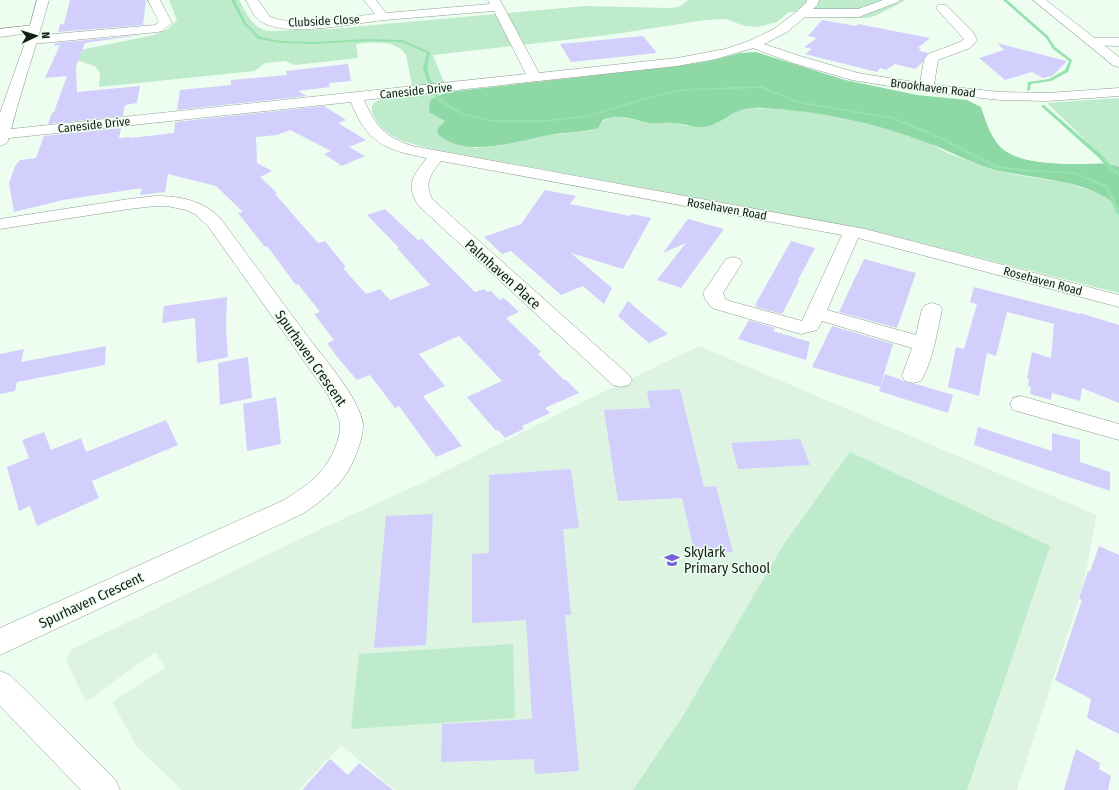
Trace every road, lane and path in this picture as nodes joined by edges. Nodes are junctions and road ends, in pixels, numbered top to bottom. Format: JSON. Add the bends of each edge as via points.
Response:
{"nodes":[{"id":1,"x":43,"y":0,"type":"edge"},
{"id":2,"x":154,"y":0,"type":"edge"},
{"id":3,"x":252,"y":0,"type":"edge"},
{"id":4,"x":370,"y":0,"type":"edge"},
{"id":5,"x":813,"y":0,"type":"edge"},
{"id":6,"x":894,"y":0,"type":"edge"},
{"id":7,"x":1039,"y":0,"type":"edge"},
{"id":8,"x":496,"y":4,"type":"edge"},
{"id":9,"x":942,"y":8,"type":"dead end"},
{"id":10,"x":801,"y":13,"type":"junction"},
{"id":11,"x":383,"y":17,"type":"junction"},
{"id":12,"x":0,"y":33,"type":"edge"},
{"id":13,"x":33,"y":35,"type":"junction"},
{"id":14,"x":1092,"y":42,"type":"junction"},
{"id":15,"x":1119,"y":42,"type":"edge"},
{"id":16,"x":753,"y":44,"type":"junction"},
{"id":17,"x":1119,"y":63,"type":"edge"},
{"id":18,"x":535,"y":78,"type":"junction"},
{"id":19,"x":926,"y":88,"type":"junction"},
{"id":20,"x":1119,"y":92,"type":"edge"},
{"id":21,"x":356,"y":97,"type":"junction"},
{"id":22,"x":1,"y":138,"type":"edge"},
{"id":23,"x":437,"y":156,"type":"junction"},
{"id":24,"x":0,"y":224,"type":"edge"},
{"id":25,"x":852,"y":232,"type":"junction"},
{"id":26,"x":733,"y":263,"type":"dead end"},
{"id":27,"x":1119,"y":301,"type":"edge"},
{"id":28,"x":932,"y":309,"type":"dead end"},
{"id":29,"x":816,"y":313,"type":"junction"},
{"id":30,"x":924,"y":344,"type":"junction"},
{"id":31,"x":913,"y":376,"type":"dead end"},
{"id":32,"x":621,"y":380,"type":"dead end"},
{"id":33,"x":1021,"y":404,"type":"dead end"},
{"id":34,"x":1119,"y":432,"type":"edge"},
{"id":35,"x":0,"y":642,"type":"edge"},
{"id":36,"x":0,"y":685,"type":"edge"},
{"id":37,"x":104,"y":790,"type":"edge"}],
"edges":[{"from":1,"to":13,"type":"street"},
{"from":2,"to":13,"type":"street","via":[[166,23],[158,28]]},
{"from":3,"to":11,"type":"street","name":"Clubside Close","via":[[265,19],[283,24],[313,24]]},
{"from":4,"to":11,"type":"street","name":"Clubside Close"},
{"from":5,"to":10,"type":"street","name":"Caneside Drive"},
{"from":6,"to":10,"type":"street","via":[[859,13]]},
{"from":7,"to":14,"type":"street"},
{"from":8,"to":11,"type":"street","name":"Clubside Close"},
{"from":8,"to":18,"type":"street"},
{"from":9,"to":19,"type":"street","via":[[971,40],[966,45],[930,60]]},
{"from":10,"to":16,"type":"street","name":"Caneside Drive","via":[[778,32]]},
{"from":12,"to":13,"type":"street"},
{"from":13,"to":22,"type":"street","via":[[10,98]]},
{"from":14,"to":15,"type":"street"},
{"from":14,"to":17,"type":"street"},
{"from":16,"to":18,"type":"street","name":"Caneside Drive","via":[[677,62]]},
{"from":16,"to":19,"type":"street","name":"Brookhaven Road","via":[[857,77]]},
{"from":18,"to":21,"type":"street","name":"Caneside Drive"},
{"from":19,"to":20,"type":"street","name":"Brookhaven Road","via":[[1000,96],[1047,97]]},
{"from":21,"to":22,"type":"street","name":"Caneside Drive"},
{"from":21,"to":23,"type":"street","name":"Rosehaven Road","via":[[368,125],[379,136],[402,148]]},
{"from":23,"to":25,"type":"street","name":"Rosehaven Road"},
{"from":23,"to":32,"type":"street","name":"Palmhaven Place","via":[[418,183],[419,192],[425,202]]},
{"from":24,"to":35,"type":"street","name":"Spurhaven Crescent","via":[[160,201],[177,202],[203,211],[214,222],[337,392],[352,424],[344,458],[333,476],[317,492],[293,507]]},
{"from":25,"to":27,"type":"street","name":"Rosehaven Road"},
{"from":25,"to":29,"type":"street"},
{"from":26,"to":29,"type":"street","via":[[714,293],[719,304],[801,328],[810,325]]},
{"from":28,"to":30,"type":"street"},
{"from":29,"to":30,"type":"street"},
{"from":30,"to":31,"type":"street"},
{"from":33,"to":34,"type":"street"},
{"from":36,"to":37,"type":"street"}]}
